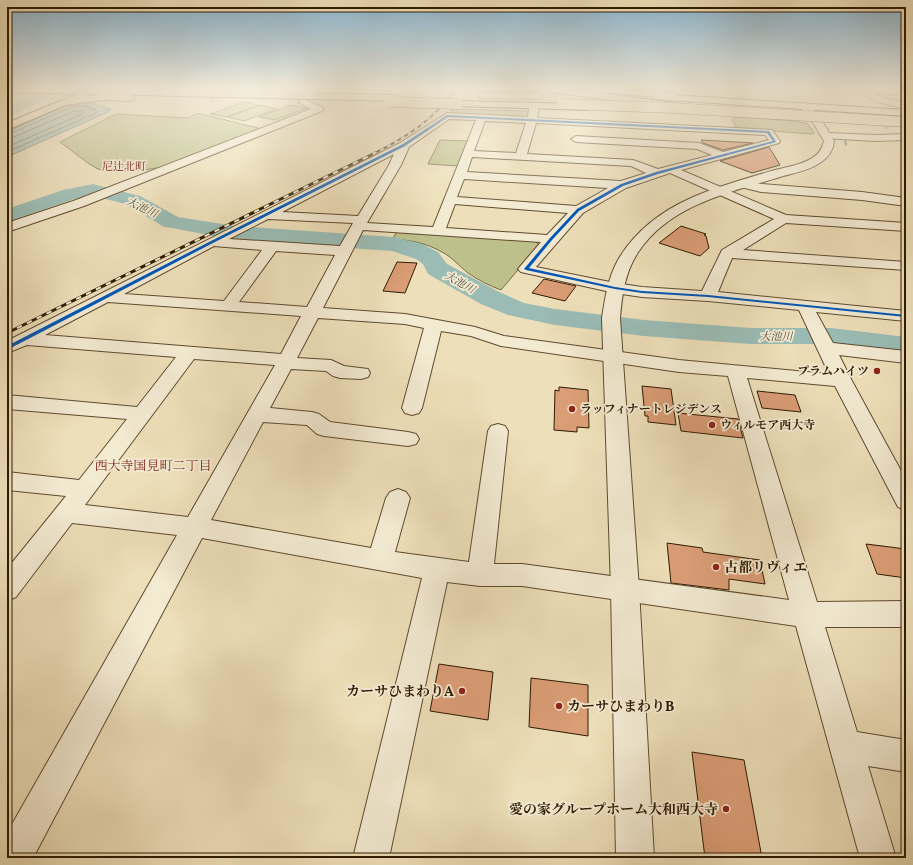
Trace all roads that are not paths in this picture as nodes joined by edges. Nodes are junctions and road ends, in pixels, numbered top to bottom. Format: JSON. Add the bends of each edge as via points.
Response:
{"nodes":[{"id":1,"x":267,"y":129,"type":"edge"},
{"id":2,"x":427,"y":129,"type":"edge"},
{"id":3,"x":475,"y":129,"type":"edge"},
{"id":4,"x":528,"y":129,"type":"edge"},
{"id":5,"x":576,"y":129,"type":"edge"},
{"id":6,"x":722,"y":129,"type":"edge"},
{"id":7,"x":822,"y":129,"type":"edge"},
{"id":8,"x":893,"y":129,"type":"edge"},
{"id":9,"x":735,"y":130,"type":"joint"},
{"id":10,"x":827,"y":136,"type":"junction"},
{"id":11,"x":904,"y":138,"type":"edge"},
{"id":12,"x":576,"y":139,"type":"junction"},
{"id":13,"x":404,"y":145,"type":"junction"},
{"id":14,"x":468,"y":154,"type":"junction"},
{"id":15,"x":722,"y":155,"type":"junction"},
{"id":16,"x":521,"y":156,"type":"junction"},
{"id":17,"x":576,"y":160,"type":"junction"},
{"id":18,"x":672,"y":170,"type":"junction"},
{"id":19,"x":657,"y":173,"type":"junction"},
{"id":20,"x":460,"y":175,"type":"junction"},
{"id":21,"x":622,"y":184,"type":"junction"},
{"id":22,"x":745,"y":184,"type":"junction"},
{"id":23,"x":719,"y":191,"type":"junction"},
{"id":24,"x":450,"y":200,"type":"junction"},
{"id":25,"x":906,"y":202,"type":"edge"},
{"id":26,"x":578,"y":210,"type":"junction"},
{"id":27,"x":266,"y":215,"type":"junction"},
{"id":28,"x":784,"y":219,"type":"junction"},
{"id":29,"x":360,"y":223,"type":"junction"},
{"id":30,"x":906,"y":227,"type":"edge"},
{"id":31,"x":7,"y":228,"type":"edge"},
{"id":32,"x":438,"y":231,"type":"junction"},
{"id":33,"x":222,"y":236,"type":"junction"},
{"id":34,"x":551,"y":239,"type":"junction"},
{"id":35,"x":272,"y":246,"type":"junction"},
{"id":36,"x":348,"y":246,"type":"junction"},
{"id":37,"x":727,"y":253,"type":"junction"},
{"id":38,"x":906,"y":266,"type":"edge"},
{"id":39,"x":615,"y":288,"type":"junction"},
{"id":40,"x":708,"y":296,"type":"junction"},
{"id":41,"x":106,"y":297,"type":"junction"},
{"id":42,"x":228,"y":306,"type":"junction"},
{"id":43,"x":804,"y":306,"type":"junction"},
{"id":44,"x":311,"y":312,"type":"junction"},
{"id":45,"x":906,"y":316,"type":"edge"},
{"id":46,"x":434,"y":324,"type":"junction"},
{"id":47,"x":612,"y":336,"type":"junction"},
{"id":48,"x":24,"y":339,"type":"junction"},
{"id":49,"x":7,"y":348,"type":"edge"},
{"id":50,"x":827,"y":348,"type":"junction"},
{"id":51,"x":189,"y":354,"type":"junction"},
{"id":52,"x":906,"y":357,"type":"edge"},
{"id":53,"x":286,"y":361,"type":"junction"},
{"id":54,"x":736,"y":372,"type":"junction"},
{"id":55,"x":361,"y":373,"type":"dead end"},
{"id":56,"x":842,"y":381,"type":"junction"},
{"id":57,"x":7,"y":402,"type":"edge"},
{"id":58,"x":412,"y":408,"type":"dead end"},
{"id":59,"x":142,"y":414,"type":"junction"},
{"id":60,"x":256,"y":414,"type":"junction"},
{"id":61,"x":498,"y":430,"type":"dead end"},
{"id":62,"x":408,"y":439,"type":"dead end"},
{"id":63,"x":7,"y":481,"type":"edge"},
{"id":64,"x":83,"y":489,"type":"junction"},
{"id":65,"x":398,"y":498,"type":"dead end"},
{"id":66,"x":906,"y":501,"type":"edge"},
{"id":67,"x":67,"y":513,"type":"junction"},
{"id":68,"x":193,"y":528,"type":"junction"},
{"id":69,"x":380,"y":560,"type":"junction"},
{"id":70,"x":437,"y":570,"type":"junction"},
{"id":71,"x":480,"y":575,"type":"junction"},
{"id":72,"x":7,"y":588,"type":"edge"},
{"id":73,"x":625,"y":589,"type":"junction"},
{"id":74,"x":906,"y":614,"type":"edge"},
{"id":75,"x":807,"y":615,"type":"junction"},
{"id":76,"x":845,"y":746,"type":"junction"},
{"id":77,"x":906,"y":756,"type":"edge"},
{"id":78,"x":13,"y":858,"type":"edge"},
{"id":79,"x":371,"y":858,"type":"edge"},
{"id":80,"x":635,"y":858,"type":"edge"},
{"id":81,"x":878,"y":858,"type":"edge"}],
"edges":[{"from":1,"to":31,"type":"street","via":[[80,203]]},
{"from":2,"to":13,"type":"street"},
{"from":3,"to":14,"type":"street"},
{"from":4,"to":16,"type":"street"},
{"from":5,"to":12,"type":"street"},
{"from":6,"to":9,"type":"street"},
{"from":7,"to":10,"type":"street"},
{"from":8,"to":11,"type":"street"},
{"from":9,"to":15,"type":"street","via":[[768,132],[775,141]]},
{"from":10,"to":11,"type":"street"},
{"from":10,"to":22,"type":"street","via":[[827,151],[813,162]]},
{"from":12,"to":15,"type":"street","via":[[699,146]]},
{"from":12,"to":17,"type":"street"},
{"from":13,"to":27,"type":"street"},
{"from":13,"to":29,"type":"street"},
{"from":14,"to":16,"type":"street"},
{"from":14,"to":20,"type":"street"},
{"from":15,"to":18,"type":"street"},
{"from":16,"to":17,"type":"street"},
{"from":17,"to":19,"type":"street","via":[[634,163]]},
{"from":18,"to":19,"type":"street"},
{"from":18,"to":23,"type":"street"},
{"from":19,"to":21,"type":"street"},
{"from":20,"to":21,"type":"street"},
{"from":20,"to":24,"type":"street"},
{"from":21,"to":26,"type":"street"},
{"from":22,"to":23,"type":"street"},
{"from":22,"to":25,"type":"street","via":[[760,188]]},
{"from":23,"to":28,"type":"street"},
{"from":23,"to":39,"type":"street","via":[[695,201],[653,228],[626,259]]},
{"from":24,"to":26,"type":"street"},
{"from":24,"to":32,"type":"street"},
{"from":26,"to":34,"type":"street"},
{"from":27,"to":29,"type":"street"},
{"from":27,"to":33,"type":"street"},
{"from":28,"to":30,"type":"street"},
{"from":28,"to":37,"type":"street"},
{"from":29,"to":32,"type":"street"},
{"from":29,"to":36,"type":"street"},
{"from":32,"to":34,"type":"street"},
{"from":33,"to":35,"type":"street"},
{"from":33,"to":41,"type":"street"},
{"from":34,"to":39,"type":"street","via":[[526,269]]},
{"from":35,"to":36,"type":"street"},
{"from":35,"to":42,"type":"street"},
{"from":36,"to":44,"type":"street"},
{"from":37,"to":38,"type":"street"},
{"from":37,"to":40,"type":"street"},
{"from":39,"to":40,"type":"street"},
{"from":39,"to":47,"type":"street"},
{"from":40,"to":43,"type":"street"},
{"from":41,"to":42,"type":"street"},
{"from":41,"to":48,"type":"street"},
{"from":42,"to":44,"type":"street"},
{"from":43,"to":45,"type":"street"},
{"from":43,"to":50,"type":"street"},
{"from":44,"to":46,"type":"street","via":[[405,319]]},
{"from":44,"to":53,"type":"street"},
{"from":46,"to":47,"type":"street","via":[[475,332],[501,342]]},
{"from":46,"to":58,"type":"street"},
{"from":47,"to":54,"type":"street","via":[[679,366]]},
{"from":47,"to":73,"type":"street"},
{"from":48,"to":49,"type":"street"},
{"from":48,"to":51,"type":"street"},
{"from":50,"to":52,"type":"street"},
{"from":50,"to":56,"type":"street"},
{"from":51,"to":53,"type":"street"},
{"from":51,"to":59,"type":"street"},
{"from":53,"to":55,"type":"street","via":[[330,366],[340,372]]},
{"from":53,"to":60,"type":"street"},
{"from":54,"to":56,"type":"street"},
{"from":54,"to":75,"type":"street"},
{"from":56,"to":66,"type":"street"},
{"from":57,"to":59,"type":"street"},
{"from":59,"to":64,"type":"street"},
{"from":60,"to":62,"type":"street","via":[[312,420],[324,428]]},
{"from":60,"to":68,"type":"street"},
{"from":61,"to":71,"type":"street"},
{"from":63,"to":64,"type":"street"},
{"from":64,"to":67,"type":"street"},
{"from":65,"to":69,"type":"street"},
{"from":67,"to":68,"type":"street"},
{"from":67,"to":72,"type":"street"},
{"from":68,"to":69,"type":"street"},
{"from":68,"to":78,"type":"street"},
{"from":69,"to":70,"type":"street"},
{"from":70,"to":71,"type":"street"},
{"from":70,"to":79,"type":"street"},
{"from":71,"to":73,"type":"street","via":[[522,574]]},
{"from":73,"to":75,"type":"street"},
{"from":73,"to":80,"type":"street"},
{"from":74,"to":75,"type":"street"},
{"from":75,"to":76,"type":"street"},
{"from":76,"to":77,"type":"street"},
{"from":76,"to":81,"type":"street"}]}
